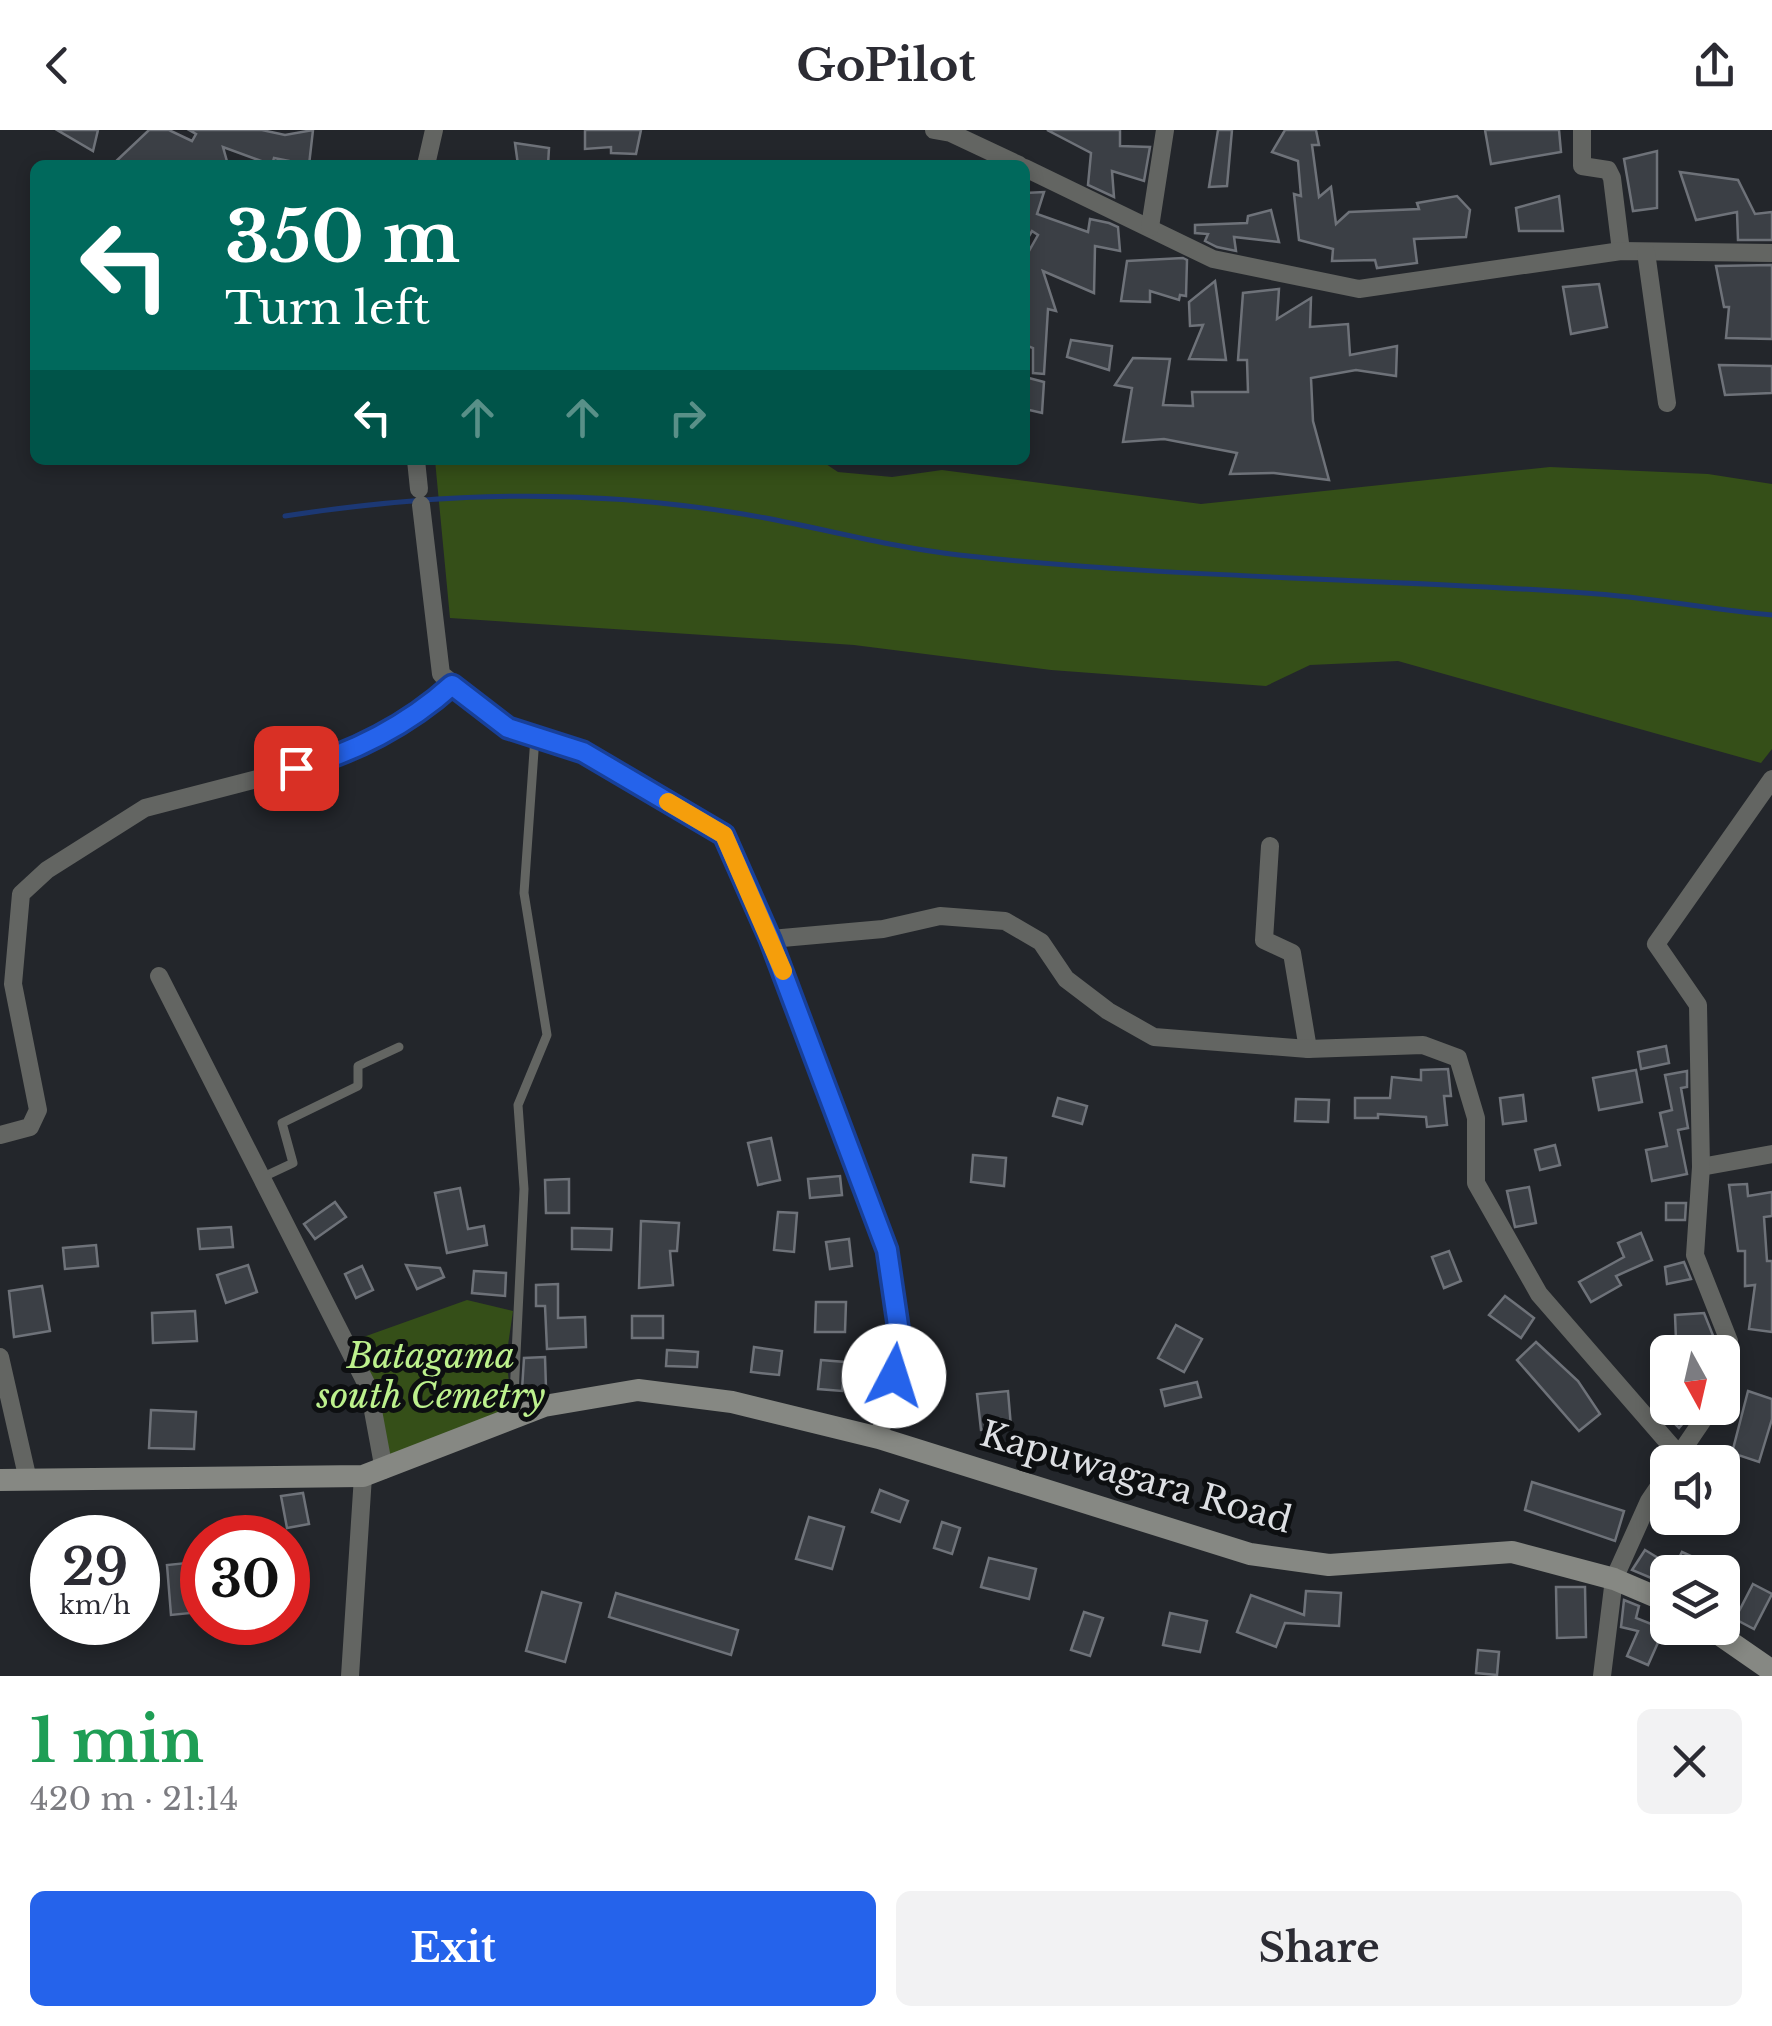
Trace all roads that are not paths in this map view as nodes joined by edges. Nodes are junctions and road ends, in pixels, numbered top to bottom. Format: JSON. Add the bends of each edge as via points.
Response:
{"nodes":[{"id":1,"x":434,"y":130,"type":"edge"},
{"id":2,"x":934,"y":130,"type":"edge"},
{"id":3,"x":1165,"y":130,"type":"edge"},
{"id":4,"x":1582,"y":130,"type":"edge"},
{"id":5,"x":427,"y":160,"type":"edge"},
{"id":6,"x":1009,"y":160,"type":"edge"},
{"id":7,"x":1030,"y":170,"type":"edge"},
{"id":8,"x":1150,"y":228,"type":"junction"},
{"id":9,"x":1621,"y":252,"type":"junction"},
{"id":10,"x":1646,"y":252,"type":"junction"},
{"id":11,"x":1772,"y":254,"type":"edge"},
{"id":12,"x":1667,"y":403,"type":"dead end"},
{"id":13,"x":417,"y":465,"type":"edge"},
{"id":14,"x":452,"y":685,"type":"junction"},
{"id":15,"x":535,"y":737,"type":"junction"},
{"id":16,"x":1772,"y":779,"type":"edge"},
{"id":17,"x":1270,"y":846,"type":"dead end"},
{"id":18,"x":770,"y":939,"type":"junction"},
{"id":19,"x":158,"y":976,"type":"dead end"},
{"id":20,"x":400,"y":1047,"type":"dead end"},
{"id":21,"x":1308,"y":1049,"type":"junction"},
{"id":22,"x":0,"y":1135,"type":"edge"},
{"id":23,"x":1772,"y":1154,"type":"edge"},
{"id":24,"x":1701,"y":1167,"type":"junction"},
{"id":25,"x":260,"y":1179,"type":"junction"},
{"id":26,"x":1727,"y":1335,"type":"edge"},
{"id":27,"x":0,"y":1357,"type":"edge"},
{"id":28,"x":513,"y":1418,"type":"junction"},
{"id":29,"x":880,"y":1438,"type":"junction"},
{"id":30,"x":1665,"y":1445,"type":"edge"},
{"id":31,"x":373,"y":1473,"type":"junction"},
{"id":32,"x":0,"y":1480,"type":"edge"},
{"id":33,"x":28,"y":1480,"type":"junction"},
{"id":34,"x":1650,"y":1498,"type":"edge"},
{"id":35,"x":1614,"y":1579,"type":"junction"},
{"id":36,"x":1650,"y":1594,"type":"edge"},
{"id":37,"x":1735,"y":1645,"type":"edge"},
{"id":38,"x":1772,"y":1670,"type":"edge"},
{"id":39,"x":350,"y":1676,"type":"edge"},
{"id":40,"x":1602,"y":1676,"type":"edge"}],
"edges":[{"from":1,"to":5,"type":"street"},
{"from":2,"to":6,"type":"street"},
{"from":3,"to":8,"type":"street"},
{"from":4,"to":9,"type":"street","via":[[1582,166],[1608,170],[1612,178]]},
{"from":7,"to":8,"type":"street"},
{"from":8,"to":9,"type":"street","via":[[1213,259],[1359,288]]},
{"from":9,"to":10,"type":"street"},
{"from":10,"to":11,"type":"street"},
{"from":10,"to":12,"type":"street"},
{"from":13,"to":14,"type":"street","via":[[441,674]]},
{"from":14,"to":15,"type":"street","via":[[508,728]]},
{"from":14,"to":22,"type":"street","via":[[427,708],[334,759],[146,808],[20,894],[13,984],[38,1110],[30,1127]]},
{"from":15,"to":18,"type":"street","via":[[583,752],[724,835]]},
{"from":15,"to":28,"type":"lane","via":[[524,893],[547,1035],[518,1106],[524,1189]]},
{"from":16,"to":24,"type":"street","via":[[1656,944],[1698,1006]]},
{"from":17,"to":21,"type":"street","via":[[1264,940],[1292,953]]},
{"from":18,"to":21,"type":"street","via":[[884,929],[940,916],[1004,921],[1041,942],[1066,979],[1154,1037]]},
{"from":18,"to":29,"type":"street","via":[[887,1250],[901,1346]]},
{"from":19,"to":25,"type":"street"},
{"from":20,"to":25,"type":"lane","via":[[358,1066],[358,1086],[282,1124],[293,1163]]},
{"from":21,"to":30,"type":"street","via":[[1422,1044],[1458,1058],[1476,1118],[1476,1183],[1538,1294]]},
{"from":23,"to":24,"type":"street"},
{"from":24,"to":26,"type":"street","via":[[1695,1255]]},
{"from":25,"to":31,"type":"street","via":[[369,1389]]},
{"from":27,"to":33,"type":"street"},
{"from":28,"to":29,"type":"street","name":"Kapuwagara Road","via":[[638,1390],[732,1402]]},
{"from":28,"to":31,"type":"street","name":"Kapuwagara Road"},
{"from":29,"to":35,"type":"street","name":"Kapuwagara Road","via":[[1250,1554],[1329,1564],[1512,1552]]},
{"from":31,"to":33,"type":"street","name":"Kapuwagara Road"},
{"from":31,"to":39,"type":"street"},
{"from":32,"to":33,"type":"street","name":"Kapuwagara Road"},
{"from":34,"to":35,"type":"street"},
{"from":35,"to":36,"type":"street","name":"Kapuwagara Road"},
{"from":35,"to":40,"type":"street"},
{"from":37,"to":38,"type":"street"}]}
